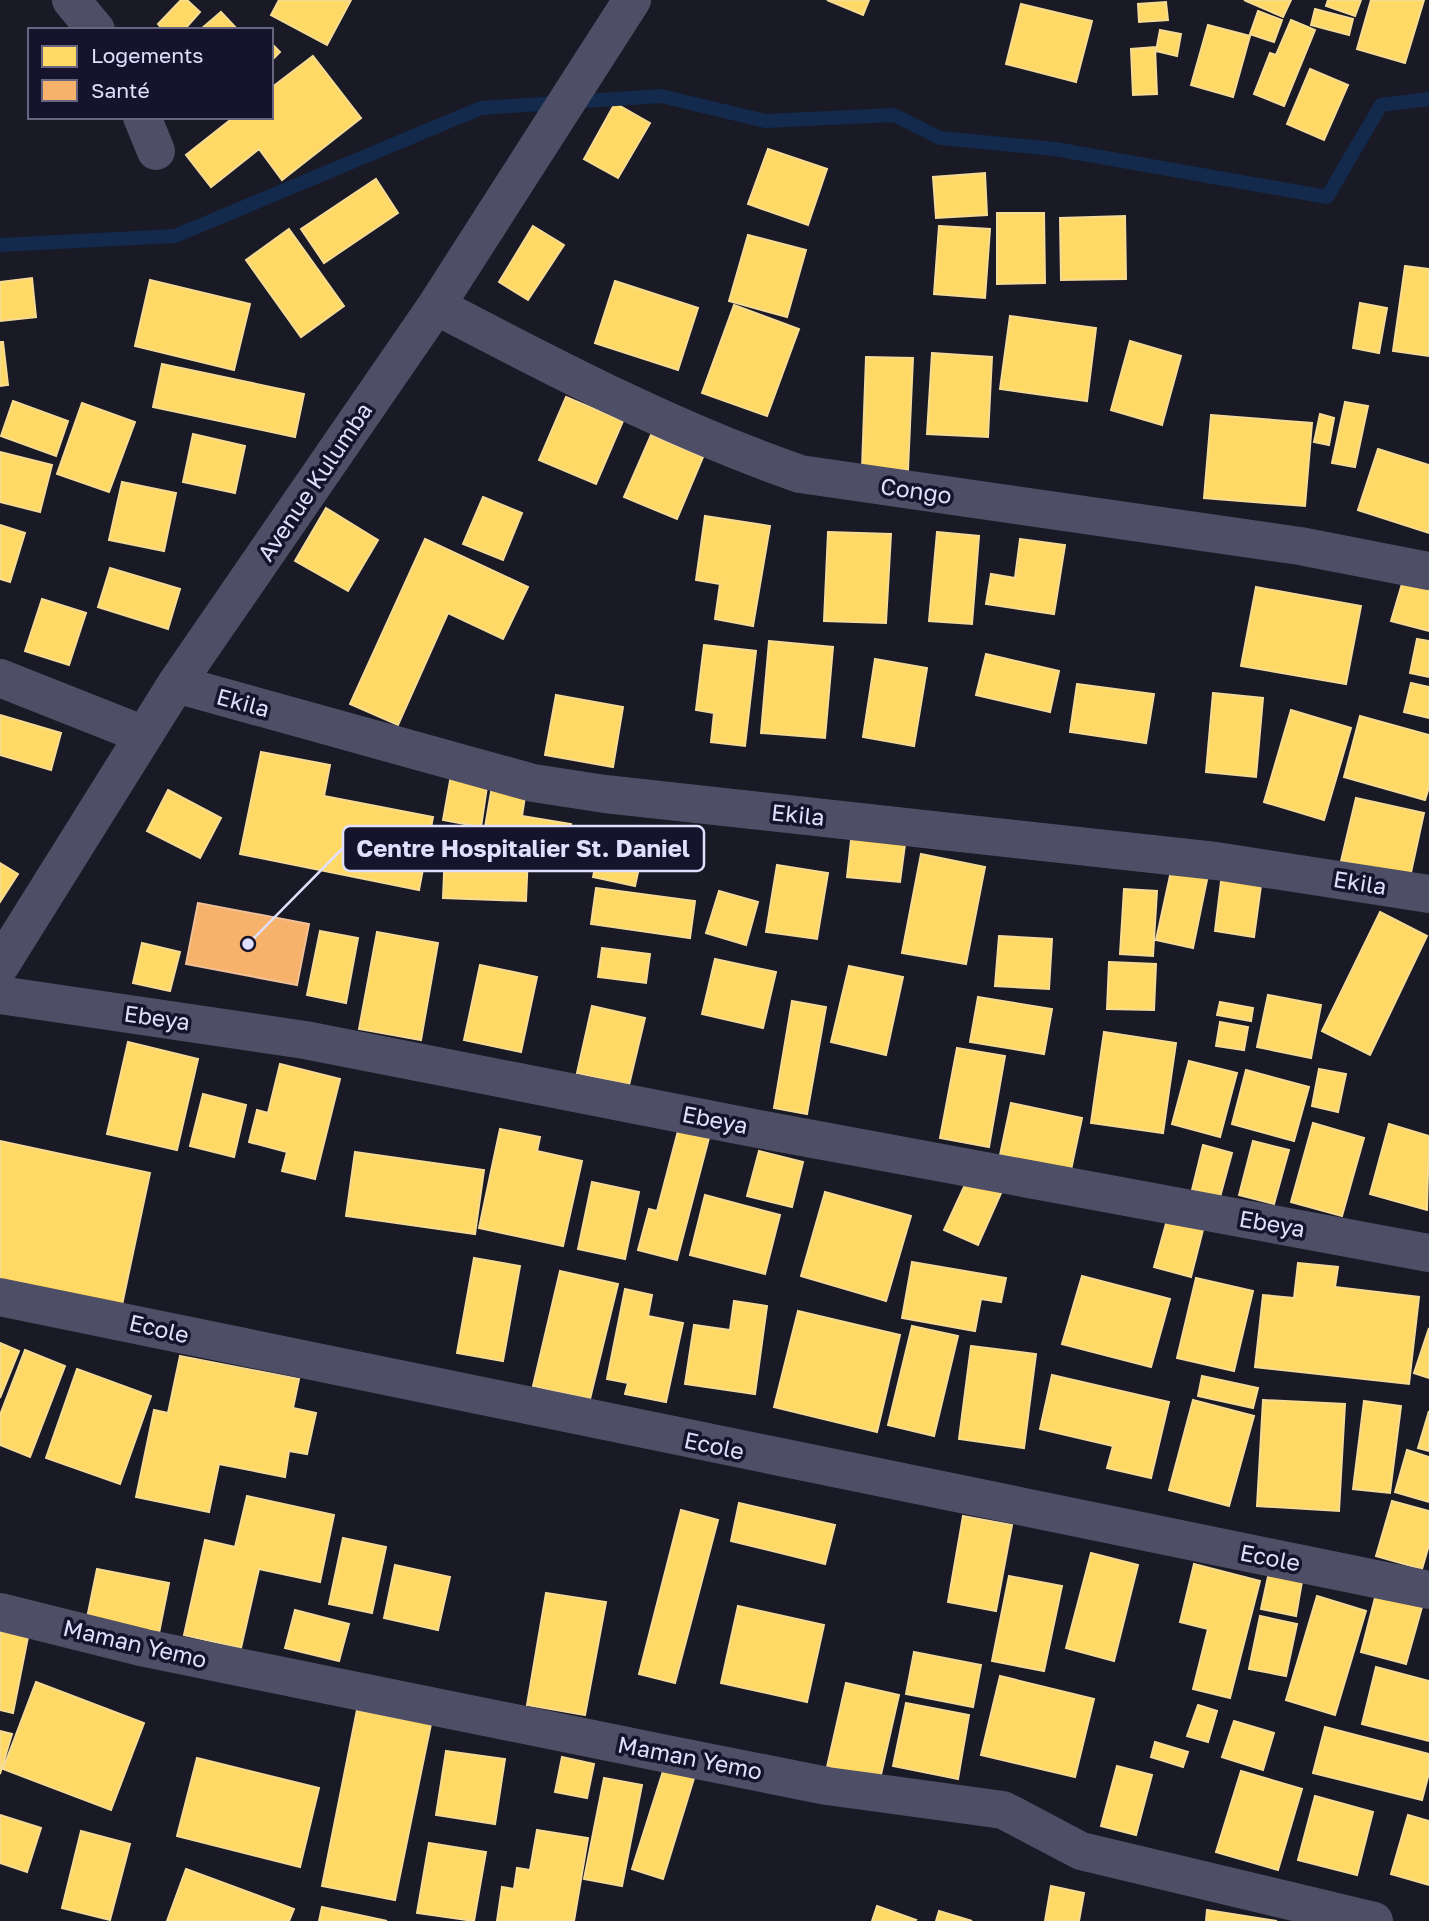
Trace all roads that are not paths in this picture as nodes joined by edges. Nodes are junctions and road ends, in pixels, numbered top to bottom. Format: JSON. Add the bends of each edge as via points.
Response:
{"nodes":[{"id":1,"x":71,"y":0,"type":"edge"},
{"id":2,"x":632,"y":0,"type":"edge"},
{"id":3,"x":94,"y":28,"type":"edge"},
{"id":4,"x":436,"y":306,"type":"junction"},
{"id":5,"x":1429,"y":570,"type":"edge"},
{"id":6,"x":0,"y":678,"type":"edge"},
{"id":7,"x":176,"y":684,"type":"junction"},
{"id":8,"x":145,"y":735,"type":"junction"},
{"id":9,"x":1429,"y":894,"type":"edge"},
{"id":10,"x":0,"y":966,"type":"edge"},
{"id":11,"x":0,"y":995,"type":"edge"},
{"id":12,"x":1429,"y":1253,"type":"edge"},
{"id":13,"x":0,"y":1297,"type":"edge"},
{"id":14,"x":1429,"y":1590,"type":"edge"},
{"id":15,"x":0,"y":1612,"type":"edge"},
{"id":16,"x":1374,"y":1921,"type":"edge"}],
"edges":[{"from":1,"to":3,"type":"street"},
{"from":2,"to":4,"type":"street","name":"Avenue Kulumba"},
{"from":4,"to":5,"type":"street","name":"Congo","via":[[605,393],[745,455],[800,474],[1300,546]]},
{"from":4,"to":7,"type":"street","name":"Avenue Kulumba"},
{"from":6,"to":8,"type":"street"},
{"from":7,"to":8,"type":"street","name":"Avenue Kulumba"},
{"from":7,"to":9,"type":"street","name":"Ekila","via":[[533,783],[1216,861]]},
{"from":8,"to":10,"type":"street","name":"Avenue Kulumba"},
{"from":11,"to":12,"type":"street","name":"Ebeya","via":[[305,1040]]},
{"from":13,"to":14,"type":"street","name":"Ecole"},
{"from":15,"to":16,"type":"street","name":"Maman Yemo","via":[[145,1647],[827,1786],[1003,1810],[1081,1851]]}]}
